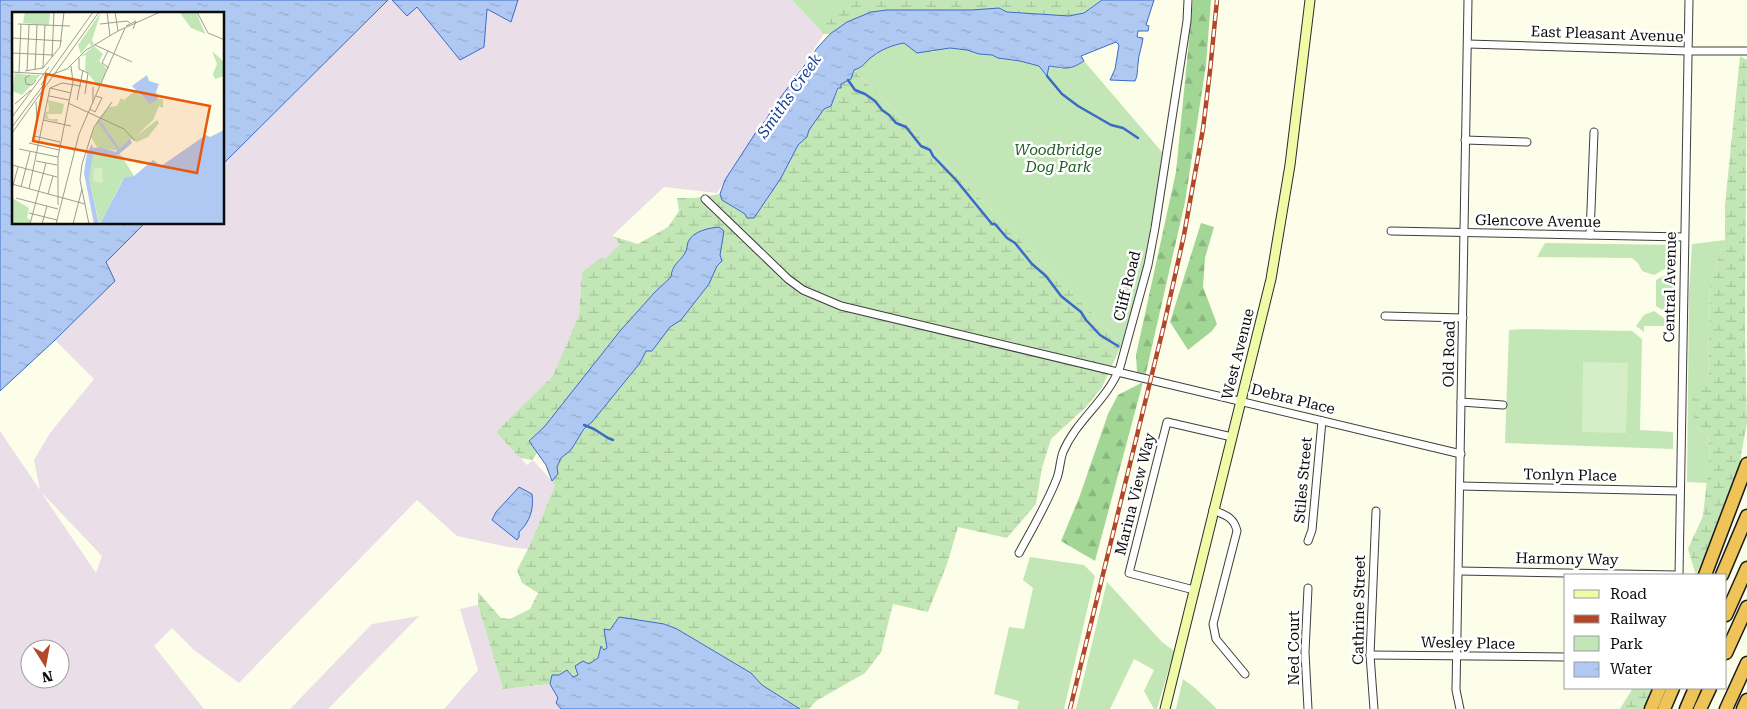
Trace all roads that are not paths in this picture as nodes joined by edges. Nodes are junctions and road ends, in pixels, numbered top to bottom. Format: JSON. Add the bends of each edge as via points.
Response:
{"nodes":[{"id":1,"x":1188,"y":0,"type":"edge"},
{"id":2,"x":1310,"y":0,"type":"edge"},
{"id":3,"x":1468,"y":0,"type":"edge"},
{"id":4,"x":1689,"y":0,"type":"edge"},
{"id":5,"x":1468,"y":44,"type":"junction"},
{"id":6,"x":1688,"y":51,"type":"junction"},
{"id":7,"x":1746,"y":51,"type":"edge"},
{"id":8,"x":1594,"y":132,"type":"dead end"},
{"id":9,"x":1466,"y":140,"type":"junction"},
{"id":10,"x":1527,"y":142,"type":"dead end"},
{"id":11,"x":705,"y":199,"type":"dead end"},
{"id":12,"x":1390,"y":230,"type":"dead end"},
{"id":13,"x":1463,"y":233,"type":"junction"},
{"id":14,"x":1590,"y":235,"type":"junction"},
{"id":15,"x":1684,"y":237,"type":"junction"},
{"id":16,"x":1385,"y":316,"type":"dead end"},
{"id":17,"x":1463,"y":318,"type":"junction"},
{"id":18,"x":1118,"y":373,"type":"junction"},
{"id":19,"x":1241,"y":401,"type":"junction"},
{"id":20,"x":1462,"y":402,"type":"junction"},
{"id":21,"x":1503,"y":405,"type":"dead end"},
{"id":22,"x":1322,"y":421,"type":"junction"},
{"id":23,"x":1232,"y":437,"type":"junction"},
{"id":24,"x":1461,"y":454,"type":"junction"},
{"id":25,"x":1747,"y":464,"type":"edge"},
{"id":26,"x":1460,"y":486,"type":"junction"},
{"id":27,"x":1680,"y":491,"type":"junction"},
{"id":28,"x":1213,"y":510,"type":"junction"},
{"id":29,"x":1376,"y":511,"type":"dead end"},
{"id":30,"x":1747,"y":516,"type":"edge"},
{"id":31,"x":1308,"y":541,"type":"dead end"},
{"id":32,"x":1019,"y":554,"type":"dead end"},
{"id":33,"x":1747,"y":568,"type":"edge"},
{"id":34,"x":1458,"y":571,"type":"junction"},
{"id":35,"x":1622,"y":574,"type":"edge"},
{"id":36,"x":1680,"y":574,"type":"edge"},
{"id":37,"x":1705,"y":574,"type":"edge"},
{"id":38,"x":1722,"y":574,"type":"edge"},
{"id":39,"x":1308,"y":588,"type":"dead end"},
{"id":40,"x":1194,"y":590,"type":"junction"},
{"id":41,"x":1747,"y":606,"type":"edge"},
{"id":42,"x":1727,"y":613,"type":"edge"},
{"id":43,"x":1727,"y":651,"type":"edge"},
{"id":44,"x":1370,"y":655,"type":"junction"},
{"id":45,"x":1457,"y":657,"type":"junction"},
{"id":46,"x":1564,"y":657,"type":"edge"},
{"id":47,"x":1747,"y":662,"type":"edge"},
{"id":48,"x":1245,"y":674,"type":"dead end"},
{"id":49,"x":1660,"y":689,"type":"edge"},
{"id":50,"x":1673,"y":689,"type":"edge"},
{"id":51,"x":1695,"y":689,"type":"edge"},
{"id":52,"x":1710,"y":689,"type":"edge"},
{"id":53,"x":1747,"y":700,"type":"edge"},
{"id":54,"x":1165,"y":709,"type":"edge"},
{"id":55,"x":1308,"y":709,"type":"edge"},
{"id":56,"x":1374,"y":709,"type":"edge"},
{"id":57,"x":1460,"y":709,"type":"edge"},
{"id":58,"x":1651,"y":709,"type":"edge"},
{"id":59,"x":1664,"y":709,"type":"edge"},
{"id":60,"x":1686,"y":709,"type":"edge"},
{"id":61,"x":1700,"y":709,"type":"edge"},
{"id":62,"x":1726,"y":709,"type":"edge"},
{"id":63,"x":1743,"y":709,"type":"edge"}],
"edges":[{"from":1,"to":18,"type":"street","name":"Cliff Road","via":[[1155,228]]},
{"from":2,"to":19,"type":"street","name":"West Avenue","via":[[1290,166],[1271,279]]},
{"from":3,"to":5,"type":"street","name":"Old Road"},
{"from":4,"to":6,"type":"street","name":"Central Avenue"},
{"from":5,"to":6,"type":"street","name":"East Pleasant Avenue"},
{"from":5,"to":9,"type":"street","name":"Old Road"},
{"from":6,"to":7,"type":"street","name":"East Pleasant Avenue"},
{"from":6,"to":15,"type":"street","name":"Central Avenue"},
{"from":8,"to":14,"type":"street"},
{"from":9,"to":10,"type":"street"},
{"from":9,"to":13,"type":"street","name":"Old Road"},
{"from":11,"to":18,"type":"street","name":"Debra Place","via":[[803,290],[851,308]]},
{"from":12,"to":13,"type":"street","name":"Glencove Avenue"},
{"from":13,"to":14,"type":"street","name":"Glencove Avenue"},
{"from":13,"to":17,"type":"street","name":"Old Road"},
{"from":14,"to":15,"type":"street","name":"Glencove Avenue"},
{"from":15,"to":27,"type":"street","name":"Central Avenue"},
{"from":16,"to":17,"type":"street"},
{"from":17,"to":20,"type":"street","name":"Old Road"},
{"from":18,"to":19,"type":"street","name":"Debra Place"},
{"from":18,"to":32,"type":"street","name":"Cliff Road","via":[[1063,452],[1057,477]]},
{"from":19,"to":22,"type":"street","name":"Debra Place"},
{"from":19,"to":23,"type":"street","name":"West Avenue"},
{"from":20,"to":21,"type":"street"},
{"from":20,"to":24,"type":"street","name":"Old Road"},
{"from":22,"to":24,"type":"street","name":"Debra Place"},
{"from":22,"to":31,"type":"street","name":"Stiles Street","via":[[1312,530]]},
{"from":23,"to":28,"type":"street","name":"West Avenue"},
{"from":23,"to":40,"type":"street","name":"Marina View Way","via":[[1167,422],[1129,573]]},
{"from":24,"to":26,"type":"street","name":"Old Road"},
{"from":25,"to":37,"type":"highway"},
{"from":26,"to":27,"type":"street","name":"Tonlyn Place"},
{"from":26,"to":34,"type":"street","name":"Old Road"},
{"from":27,"to":36,"type":"street","name":"Central Avenue"},
{"from":28,"to":40,"type":"street","name":"West Avenue"},
{"from":28,"to":48,"type":"street","via":[[1232,518],[1237,531],[1213,624],[1214,634]]},
{"from":29,"to":44,"type":"street","name":"Cathrine Street"},
{"from":30,"to":38,"type":"highway"},
{"from":33,"to":42,"type":"highway"},
{"from":34,"to":35,"type":"street","name":"Harmony Way"},
{"from":34,"to":45,"type":"street","name":"Old Road"},
{"from":39,"to":55,"type":"street","name":"Ned Court"},
{"from":40,"to":54,"type":"street","name":"West Avenue"},
{"from":41,"to":43,"type":"highway"},
{"from":44,"to":45,"type":"street","name":"Wesley Place"},
{"from":44,"to":56,"type":"street","name":"Cathrine Street"},
{"from":45,"to":46,"type":"street","name":"Wesley Place"},
{"from":45,"to":57,"type":"street","name":"Old Road","via":[[1456,690]]},
{"from":47,"to":62,"type":"highway"},
{"from":49,"to":58,"type":"highway"},
{"from":50,"to":59,"type":"highway"},
{"from":51,"to":60,"type":"highway"},
{"from":52,"to":61,"type":"highway"},
{"from":53,"to":63,"type":"highway"}]}
